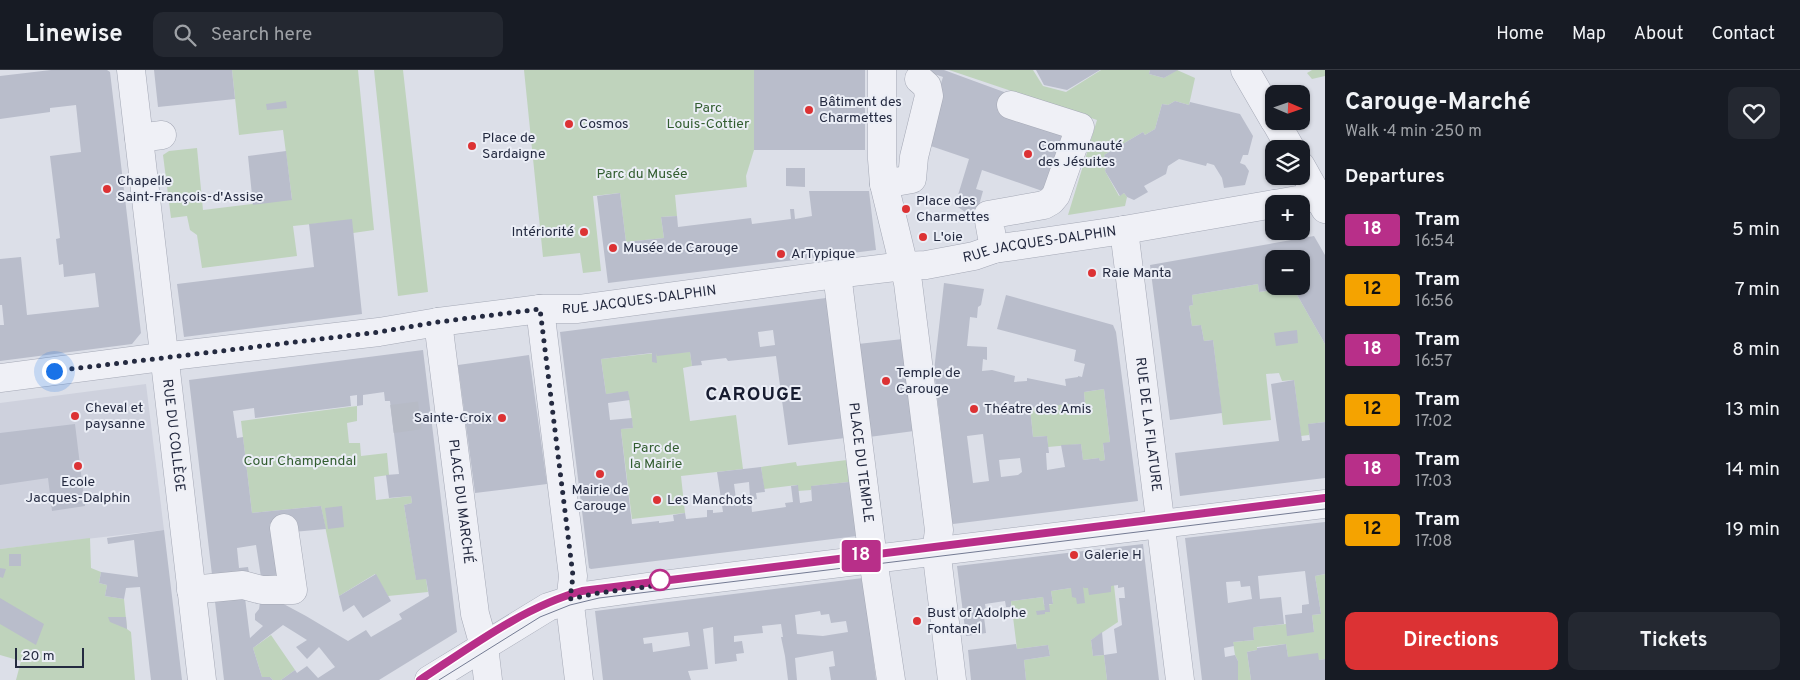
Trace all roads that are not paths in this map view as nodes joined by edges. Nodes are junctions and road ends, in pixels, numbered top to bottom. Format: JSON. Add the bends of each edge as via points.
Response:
{"nodes":[{"id":1,"x":131,"y":70,"type":"edge"},
{"id":2,"x":882,"y":70,"type":"edge"},
{"id":3,"x":1245,"y":70,"type":"edge"},
{"id":4,"x":918,"y":79,"type":"dead end"},
{"id":5,"x":1011,"y":104,"type":"dead end"},
{"id":6,"x":1265,"y":104,"type":"edge"},
{"id":7,"x":1310,"y":180,"type":"edge"},
{"id":8,"x":884,"y":184,"type":"junction"},
{"id":9,"x":1323,"y":200,"type":"edge"},
{"id":10,"x":1310,"y":201,"type":"edge"},
{"id":11,"x":1265,"y":206,"type":"edge"},
{"id":12,"x":1124,"y":230,"type":"junction"},
{"id":13,"x":994,"y":249,"type":"junction"},
{"id":14,"x":904,"y":266,"type":"junction"},
{"id":15,"x":836,"y":274,"type":"junction"},
{"id":16,"x":540,"y":309,"type":"junction"},
{"id":17,"x":438,"y":322,"type":"junction"},
{"id":18,"x":164,"y":357,"type":"junction"},
{"id":19,"x":0,"y":378,"type":"edge"},
{"id":20,"x":1325,"y":504,"type":"edge"},
{"id":21,"x":1159,"y":524,"type":"junction"},
{"id":22,"x":284,"y":528,"type":"dead end"},
{"id":23,"x":937,"y":552,"type":"junction"},
{"id":24,"x":873,"y":559,"type":"junction"},
{"id":25,"x":191,"y":590,"type":"junction"},
{"id":26,"x":570,"y":599,"type":"junction"},
{"id":27,"x":484,"y":646,"type":"junction"},
{"id":28,"x":202,"y":680,"type":"edge"},
{"id":29,"x":429,"y":680,"type":"edge"},
{"id":30,"x":488,"y":680,"type":"edge"},
{"id":31,"x":579,"y":680,"type":"edge"},
{"id":32,"x":890,"y":680,"type":"edge"},
{"id":33,"x":952,"y":680,"type":"edge"},
{"id":34,"x":1180,"y":680,"type":"edge"}],
"edges":[{"from":1,"to":18,"type":"street","name":"RUE DU COLLÈGE","via":[[151,136]]},
{"from":2,"to":8,"type":"street"},
{"from":3,"to":6,"type":"street"},
{"from":4,"to":8,"type":"street","via":[[927,86],[929,96],[912,179]]},
{"from":5,"to":13,"type":"street","via":[[1080,127],[1051,201],[988,215]]},
{"from":7,"to":9,"type":"street"},
{"from":8,"to":14,"type":"street"},
{"from":9,"to":10,"type":"street","name":"RUE JACQUES-DALPHIN"},
{"from":11,"to":12,"type":"street","name":"RUE JACQUES-DALPHIN"},
{"from":12,"to":13,"type":"street","name":"RUE JACQUES-DALPHIN"},
{"from":12,"to":21,"type":"street","name":"RUE DE LA FILATURE"},
{"from":13,"to":14,"type":"street","name":"RUE JACQUES-DALPHIN","via":[[974,256]]},
{"from":14,"to":15,"type":"street","name":"RUE JACQUES-DALPHIN"},
{"from":14,"to":23,"type":"street","via":[[939,530]]},
{"from":15,"to":16,"type":"street","name":"RUE JACQUES-DALPHIN","via":[[578,309]]},
{"from":15,"to":24,"type":"street","name":"PLACE DU TEMPLE"},
{"from":16,"to":17,"type":"street","name":"RUE JACQUES-DALPHIN"},
{"from":16,"to":26,"type":"street","via":[[573,576]]},
{"from":17,"to":18,"type":"street","name":"RUE JACQUES-DALPHIN"},
{"from":17,"to":27,"type":"street","name":"PLACE DU MARCHÉ","via":[[441,413],[475,614]]},
{"from":18,"to":19,"type":"street","name":"RUE JACQUES-DALPHIN"},
{"from":18,"to":25,"type":"street","name":"RUE DU COLLÈGE"},
{"from":20,"to":21,"type":"street"},
{"from":21,"to":23,"type":"street"},
{"from":21,"to":34,"type":"street","name":"RUE DE LA FILATURE"},
{"from":22,"to":25,"type":"street","via":[[293,590],[262,590],[243,585]]},
{"from":23,"to":24,"type":"street"},
{"from":23,"to":33,"type":"street"},
{"from":24,"to":26,"type":"street"},
{"from":24,"to":32,"type":"street","name":"PLACE DU TEMPLE"},
{"from":25,"to":28,"type":"street","name":"RUE DU COLLÈGE"},
{"from":26,"to":27,"type":"street","via":[[538,612]]},
{"from":26,"to":31,"type":"street"},
{"from":27,"to":29,"type":"street"},
{"from":27,"to":30,"type":"street","name":"PLACE DU MARCHÉ"}]}
